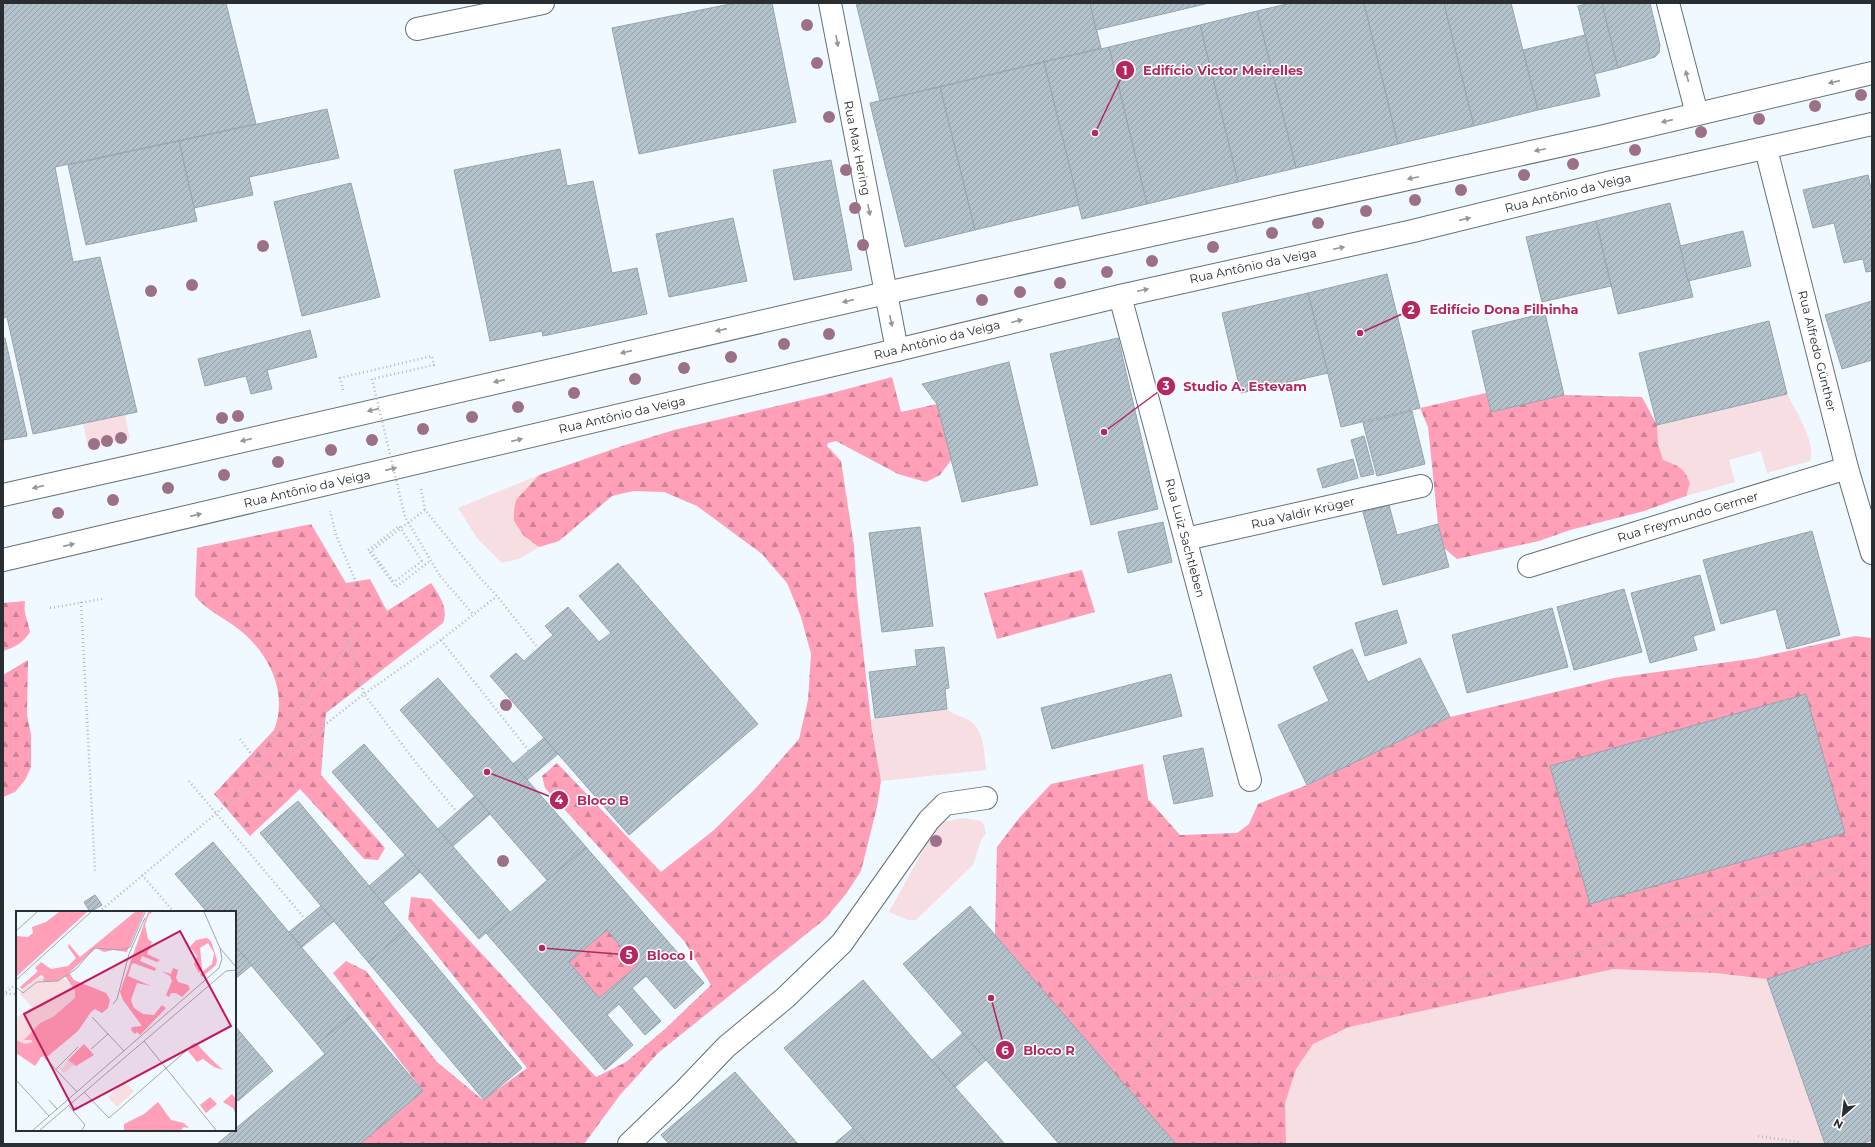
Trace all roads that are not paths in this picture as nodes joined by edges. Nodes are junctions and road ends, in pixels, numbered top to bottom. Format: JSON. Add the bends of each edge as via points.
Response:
{"nodes":[{"id":1,"x":543,"y":3,"type":"edge"},
{"id":2,"x":830,"y":3,"type":"edge"},
{"id":3,"x":1668,"y":3,"type":"edge"},
{"id":4,"x":417,"y":29,"type":"dead end"},
{"id":5,"x":1872,"y":73,"type":"edge"},
{"id":6,"x":1697,"y":114,"type":"junction"},
{"id":7,"x":1872,"y":124,"type":"edge"},
{"id":8,"x":1766,"y":149,"type":"junction"},
{"id":9,"x":886,"y":293,"type":"junction"},
{"id":10,"x":1120,"y":296,"type":"junction"},
{"id":11,"x":897,"y":350,"type":"junction"},
{"id":12,"x":1847,"y":468,"type":"junction"},
{"id":13,"x":1421,"y":486,"type":"dead end"},
{"id":14,"x":3,"y":495,"type":"edge"},
{"id":15,"x":1186,"y":539,"type":"junction"},
{"id":16,"x":1872,"y":553,"type":"edge"},
{"id":17,"x":3,"y":560,"type":"edge"},
{"id":18,"x":1529,"y":566,"type":"dead end"},
{"id":19,"x":1250,"y":780,"type":"dead end"},
{"id":20,"x":986,"y":798,"type":"dead end"},
{"id":21,"x":629,"y":1144,"type":"edge"}],
"edges":[{"from":1,"to":4,"type":"main road"},
{"from":2,"to":9,"type":"main road","name":"Rua Max Hering","one_way":true},
{"from":6,"to":3,"type":"main road","one_way":true},
{"from":5,"to":6,"type":"main road","one_way":true},
{"from":6,"to":9,"type":"main road","one_way":true},
{"from":7,"to":8,"type":"main road","name":"Rua Antônio da Veiga"},
{"from":10,"to":8,"type":"main road","name":"Rua Antônio da Veiga","one_way":true},
{"from":8,"to":12,"type":"main road","name":"Rua Alfredo Günther"},
{"from":9,"to":11,"type":"main road","name":"Rua Max Hering","one_way":true},
{"from":9,"to":14,"type":"main road","one_way":true},
{"from":11,"to":10,"type":"main road","name":"Rua Antônio da Veiga","one_way":true},
{"from":10,"to":15,"type":"main road","name":"Rua Luiz Sachtleben"},
{"from":17,"to":11,"type":"main road","name":"Rua Antônio da Veiga","one_way":true},
{"from":12,"to":16,"type":"main road","name":"Rua Alfredo Günther"},
{"from":12,"to":18,"type":"main road","name":"Rua Freymundo Germer"},
{"from":13,"to":15,"type":"main road","name":"Rua Valdir Krüger"},
{"from":15,"to":19,"type":"main road","name":"Rua Luiz Sachtleben"},
{"from":20,"to":21,"type":"main road","via":[[945,804],[934,815],[842,943],[784,998],[726,1046]]}]}
